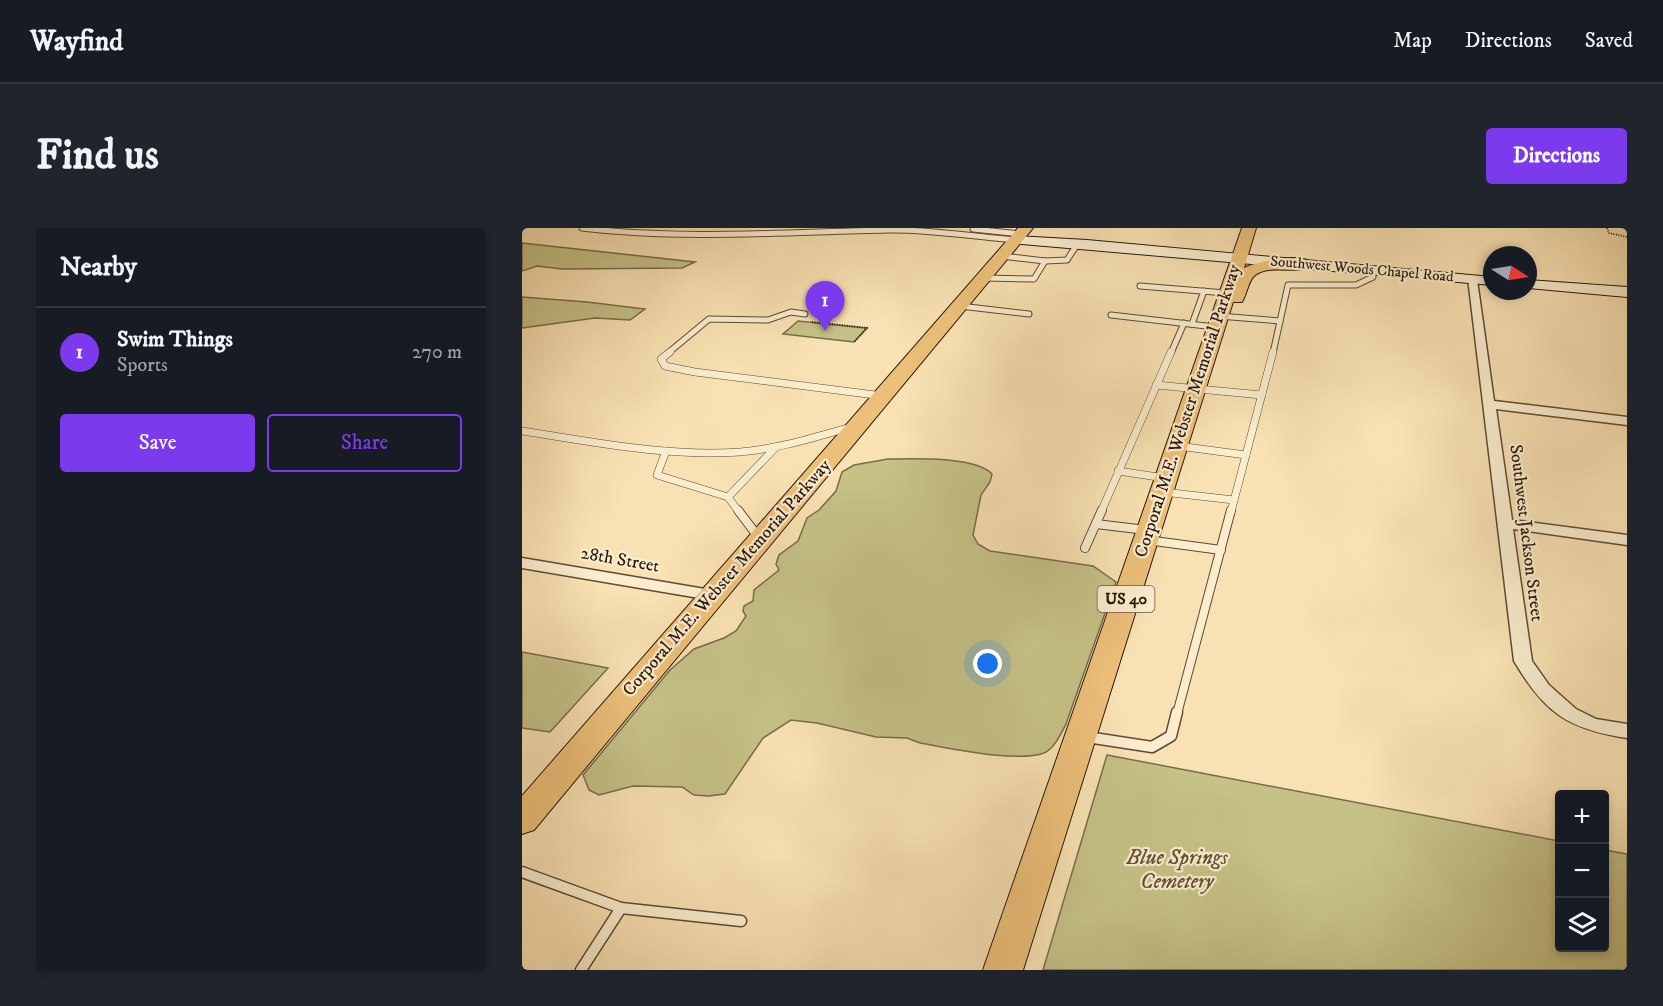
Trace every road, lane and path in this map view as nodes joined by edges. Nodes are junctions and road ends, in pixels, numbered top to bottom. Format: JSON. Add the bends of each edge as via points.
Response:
{"nodes":[{"id":1,"x":582,"y":228,"type":"edge"},
{"id":2,"x":1249,"y":228,"type":"edge"},
{"id":3,"x":1607,"y":228,"type":"edge"},
{"id":4,"x":974,"y":229,"type":"edge"},
{"id":5,"x":1021,"y":234,"type":"edge"},
{"id":6,"x":968,"y":236,"type":"junction"},
{"id":7,"x":1627,"y":237,"type":"edge"},
{"id":8,"x":1078,"y":243,"type":"junction"},
{"id":9,"x":1002,"y":256,"type":"junction"},
{"id":10,"x":1238,"y":258,"type":"junction"},
{"id":11,"x":1045,"y":261,"type":"junction"},
{"id":12,"x":1305,"y":264,"type":"junction"},
{"id":13,"x":1374,"y":271,"type":"junction"},
{"id":14,"x":984,"y":278,"type":"junction"},
{"id":15,"x":1472,"y":279,"type":"junction"},
{"id":16,"x":1483,"y":280,"type":"edge"},
{"id":17,"x":1537,"y":285,"type":"edge"},
{"id":18,"x":1140,"y":286,"type":"dead end"},
{"id":19,"x":1627,"y":292,"type":"edge"},
{"id":20,"x":960,"y":306,"type":"junction"},
{"id":21,"x":1207,"y":313,"type":"junction"},
{"id":22,"x":805,"y":314,"type":"dead end"},
{"id":23,"x":1029,"y":314,"type":"dead end"},
{"id":24,"x":1111,"y":315,"type":"dead end"},
{"id":25,"x":1280,"y":321,"type":"junction"},
{"id":26,"x":810,"y":322,"type":"dead end"},
{"id":27,"x":854,"y":342,"type":"dead end"},
{"id":28,"x":1156,"y":385,"type":"junction"},
{"id":29,"x":1195,"y":389,"type":"junction"},
{"id":30,"x":1262,"y":395,"type":"junction"},
{"id":31,"x":883,"y":396,"type":"junction"},
{"id":32,"x":1489,"y":404,"type":"junction"},
{"id":33,"x":1627,"y":421,"type":"edge"},
{"id":34,"x":857,"y":426,"type":"junction"},
{"id":35,"x":522,"y":431,"type":"edge"},
{"id":36,"x":1176,"y":446,"type":"junction"},
{"id":37,"x":776,"y":447,"type":"junction"},
{"id":38,"x":666,"y":450,"type":"junction"},
{"id":39,"x":1246,"y":454,"type":"junction"},
{"id":40,"x":1118,"y":471,"type":"junction"},
{"id":41,"x":1163,"y":485,"type":"junction"},
{"id":42,"x":728,"y":497,"type":"junction"},
{"id":43,"x":1234,"y":500,"type":"junction"},
{"id":44,"x":1096,"y":524,"type":"junction"},
{"id":45,"x":1506,"y":524,"type":"junction"},
{"id":46,"x":1147,"y":535,"type":"junction"},
{"id":47,"x":760,"y":539,"type":"junction"},
{"id":48,"x":1627,"y":540,"type":"edge"},
{"id":49,"x":1085,"y":548,"type":"dead end"},
{"id":50,"x":1221,"y":549,"type":"junction"},
{"id":51,"x":522,"y":563,"type":"edge"},
{"id":52,"x":711,"y":595,"type":"junction"},
{"id":53,"x":1627,"y":731,"type":"edge"},
{"id":54,"x":1080,"y":736,"type":"junction"},
{"id":55,"x":522,"y":820,"type":"edge"},
{"id":56,"x":522,"y":872,"type":"edge"},
{"id":57,"x":621,"y":908,"type":"junction"},
{"id":58,"x":741,"y":921,"type":"dead end"},
{"id":59,"x":581,"y":970,"type":"edge"},
{"id":60,"x":1003,"y":970,"type":"edge"}],
"edges":[{"from":1,"to":6,"type":"lane","via":[[624,233],[773,235],[891,230]]},
{"from":2,"to":10,"type":"main road","name":"Corporal M.E. Webster Memorial Parkway","number":"US 40"},
{"from":3,"to":7,"type":"path"},
{"from":4,"to":5,"type":"lane"},
{"from":4,"to":6,"type":"lane"},
{"from":5,"to":6,"type":"lane"},
{"from":5,"to":8,"type":"main road","name":"Southwest Woods Chapel Road"},
{"from":5,"to":9,"type":"main road","name":"Corporal M.E. Webster Memorial Parkway"},
{"from":8,"to":10,"type":"main road","name":"Southwest Woods Chapel Road"},
{"from":8,"to":11,"type":"lane","via":[[1067,260]]},
{"from":9,"to":11,"type":"lane"},
{"from":9,"to":14,"type":"main road","name":"Corporal M.E. Webster Memorial Parkway"},
{"from":10,"to":12,"type":"main road","name":"Southwest Woods Chapel Road"},
{"from":10,"to":21,"type":"main road","name":"Corporal M.E. Webster Memorial Parkway","number":"US 40"},
{"from":11,"to":14,"type":"lane","via":[[1034,279]]},
{"from":12,"to":13,"type":"main road","name":"Southwest Woods Chapel Road"},
{"from":12,"to":21,"type":"main road","via":[[1251,271],[1230,308]]},
{"from":13,"to":15,"type":"main road","name":"Southwest Woods Chapel Road"},
{"from":13,"to":25,"type":"lane","via":[[1369,282],[1354,285],[1288,285]]},
{"from":14,"to":20,"type":"main road","name":"Corporal M.E. Webster Memorial Parkway"},
{"from":15,"to":16,"type":"main road","name":"Southwest Woods Chapel Road"},
{"from":15,"to":32,"type":"street","name":"Southwest Jackson Street"},
{"from":17,"to":19,"type":"main road"},
{"from":18,"to":21,"type":"lane"},
{"from":20,"to":23,"type":"lane"},
{"from":20,"to":31,"type":"main road","name":"Corporal M.E. Webster Memorial Parkway"},
{"from":21,"to":24,"type":"lane"},
{"from":21,"to":25,"type":"lane"},
{"from":21,"to":28,"type":"lane"},
{"from":21,"to":29,"type":"main road","name":"Corporal M.E. Webster Memorial Parkway","number":"US 40"},
{"from":22,"to":31,"type":"lane","via":[[791,312],[759,320],[709,319],[660,359],[665,366],[695,372]]},
{"from":25,"to":30,"type":"lane"},
{"from":26,"to":27,"type":"path","via":[[867,328]]},
{"from":28,"to":29,"type":"lane"},
{"from":28,"to":40,"type":"lane"},
{"from":29,"to":30,"type":"lane"},
{"from":29,"to":36,"type":"main road","name":"Corporal M.E. Webster Memorial Parkway","number":"US 40"},
{"from":30,"to":39,"type":"lane"},
{"from":31,"to":34,"type":"main road","name":"Corporal M.E. Webster Memorial Parkway"},
{"from":32,"to":33,"type":"street"},
{"from":32,"to":45,"type":"street","name":"Southwest Jackson Street"},
{"from":34,"to":37,"type":"lane"},
{"from":34,"to":47,"type":"main road","name":"Corporal M.E. Webster Memorial Parkway"},
{"from":35,"to":38,"type":"lane"},
{"from":36,"to":39,"type":"lane"},
{"from":36,"to":41,"type":"main road","name":"Corporal M.E. Webster Memorial Parkway","number":"US 40"},
{"from":37,"to":38,"type":"lane","via":[[739,452]]},
{"from":37,"to":42,"type":"lane"},
{"from":38,"to":42,"type":"lane","via":[[657,475]]},
{"from":39,"to":43,"type":"lane"},
{"from":40,"to":41,"type":"lane"},
{"from":40,"to":44,"type":"lane"},
{"from":41,"to":43,"type":"lane"},
{"from":41,"to":46,"type":"main road","name":"Corporal M.E. Webster Memorial Parkway","number":"US 40"},
{"from":42,"to":47,"type":"lane"},
{"from":43,"to":50,"type":"lane"},
{"from":44,"to":46,"type":"lane"},
{"from":44,"to":49,"type":"lane"},
{"from":45,"to":48,"type":"street"},
{"from":45,"to":53,"type":"street","name":"Southwest Jackson Street","via":[[1523,661],[1536,684],[1558,706],[1590,724]]},
{"from":46,"to":50,"type":"lane"},
{"from":46,"to":54,"type":"main road","name":"Corporal M.E. Webster Memorial Parkway","number":"US 40"},
{"from":47,"to":52,"type":"main road","name":"Corporal M.E. Webster Memorial Parkway"},
{"from":50,"to":54,"type":"lane","via":[[1171,736],[1152,747]]},
{"from":51,"to":52,"type":"street","name":"28th Street"},
{"from":52,"to":55,"type":"main road","name":"Corporal M.E. Webster Memorial Parkway"},
{"from":54,"to":60,"type":"main road","name":"Corporal M.E. Webster Memorial Parkway","number":"US 40"},
{"from":56,"to":57,"type":"lane"},
{"from":57,"to":58,"type":"lane"},
{"from":57,"to":59,"type":"lane"}]}
